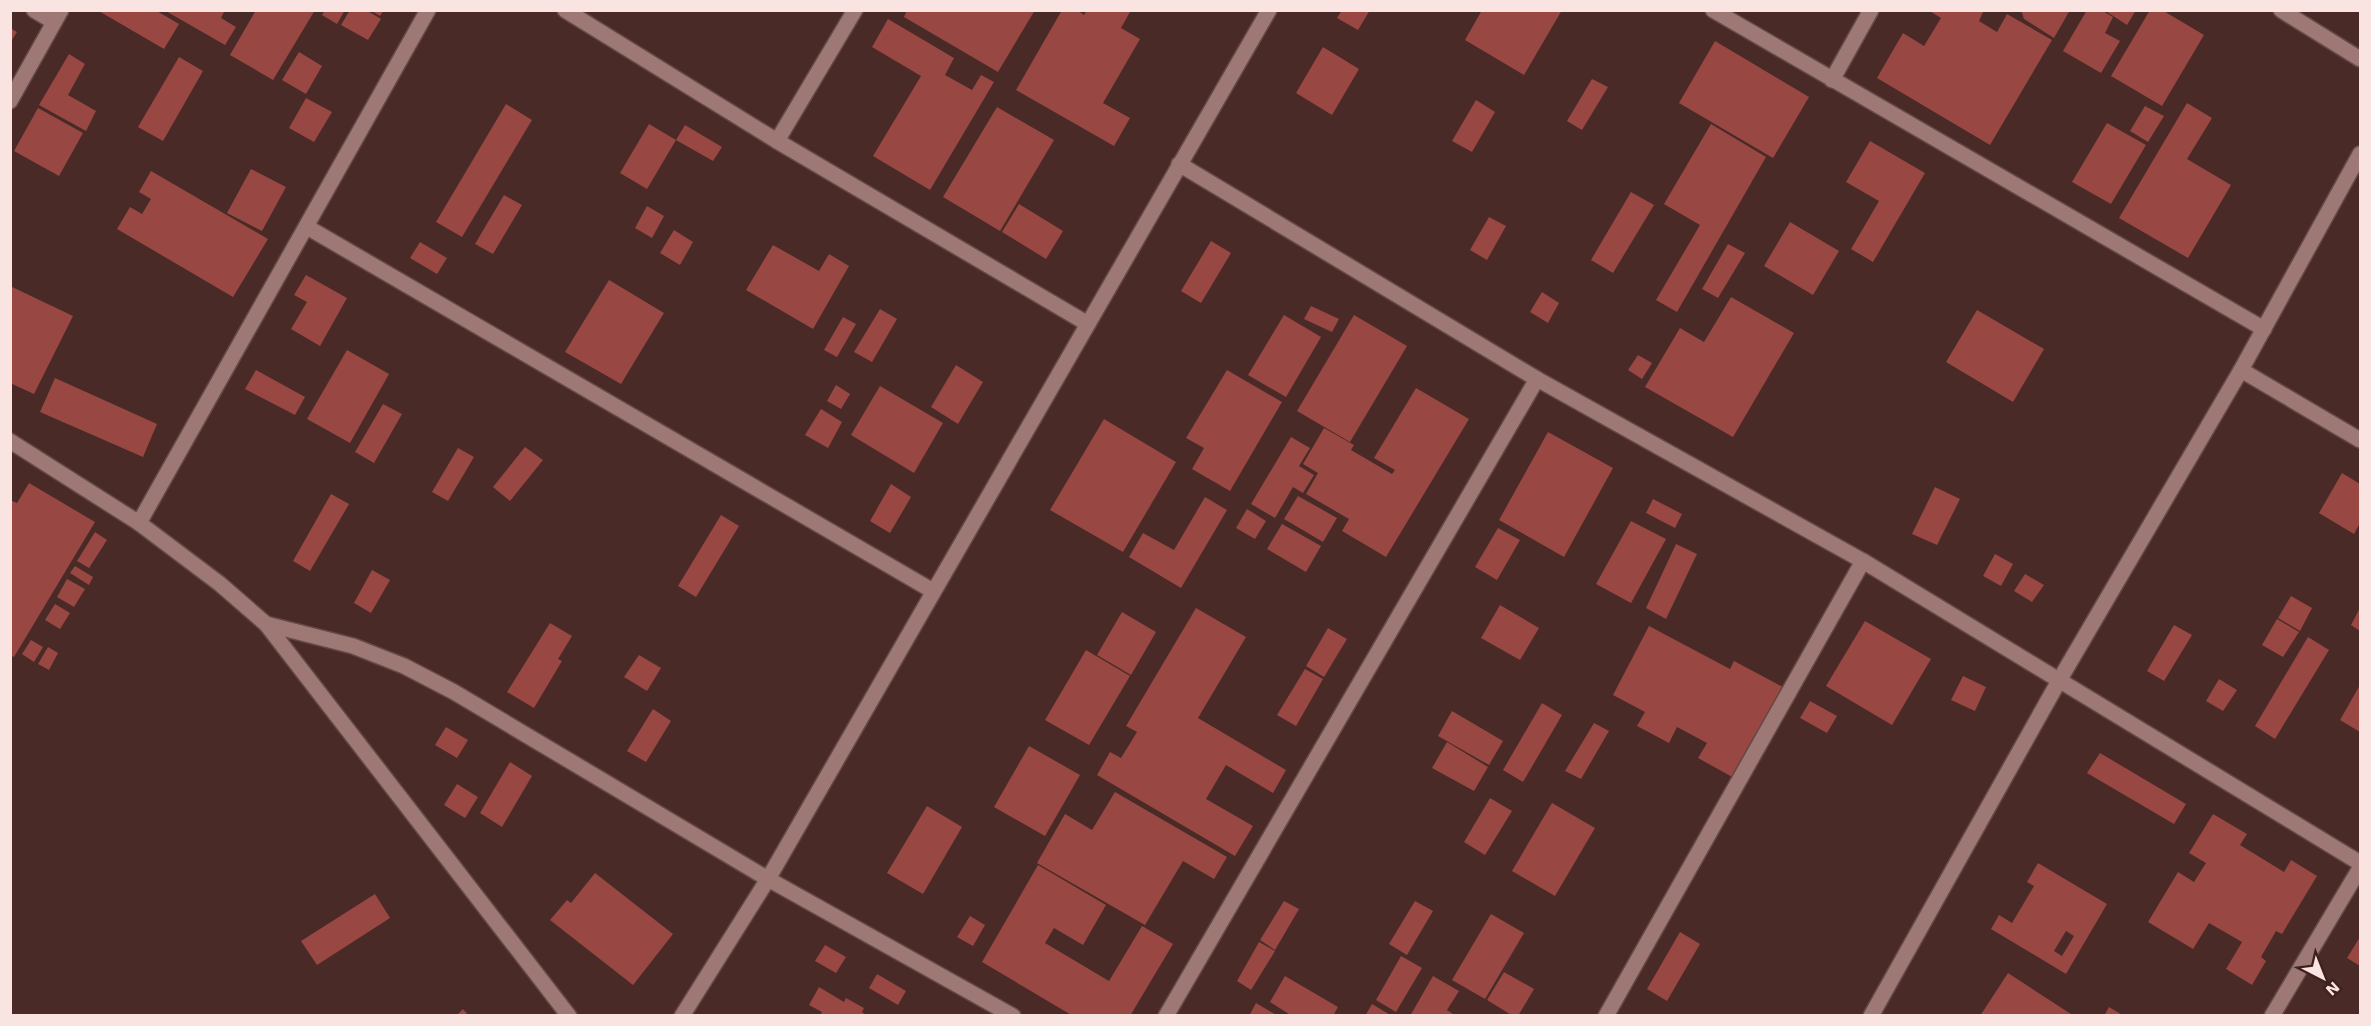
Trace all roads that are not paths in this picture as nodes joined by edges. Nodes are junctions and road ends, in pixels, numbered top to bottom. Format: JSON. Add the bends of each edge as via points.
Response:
{"nodes":[{"id":1,"x":34,"y":10,"type":"edge"},
{"id":2,"x":428,"y":10,"type":"edge"},
{"id":3,"x":565,"y":10,"type":"edge"},
{"id":4,"x":855,"y":10,"type":"edge"},
{"id":5,"x":1269,"y":10,"type":"edge"},
{"id":6,"x":1713,"y":10,"type":"edge"},
{"id":7,"x":1871,"y":10,"type":"edge"},
{"id":8,"x":2281,"y":10,"type":"edge"},
{"id":9,"x":58,"y":16,"type":"edge"},
{"id":10,"x":2361,"y":59,"type":"edge"},
{"id":11,"x":1832,"y":80,"type":"junction"},
{"id":12,"x":10,"y":101,"type":"edge"},
{"id":13,"x":777,"y":141,"type":"junction"},
{"id":14,"x":2361,"y":154,"type":"edge"},
{"id":15,"x":1179,"y":164,"type":"junction"},
{"id":16,"x":307,"y":227,"type":"junction"},
{"id":17,"x":1088,"y":324,"type":"junction"},
{"id":18,"x":2264,"y":329,"type":"junction"},
{"id":19,"x":2241,"y":370,"type":"junction"},
{"id":20,"x":1537,"y":379,"type":"junction"},
{"id":21,"x":2361,"y":440,"type":"edge"},
{"id":22,"x":10,"y":441,"type":"edge"},
{"id":23,"x":139,"y":523,"type":"junction"},
{"id":24,"x":1863,"y":561,"type":"junction"},
{"id":25,"x":933,"y":591,"type":"junction"},
{"id":26,"x":266,"y":624,"type":"junction"},
{"id":27,"x":2060,"y":680,"type":"junction"},
{"id":28,"x":2361,"y":863,"type":"edge"},
{"id":29,"x":2361,"y":868,"type":"edge"},
{"id":30,"x":768,"y":879,"type":"junction"},
{"id":31,"x":569,"y":1016,"type":"edge"},
{"id":32,"x":682,"y":1016,"type":"edge"},
{"id":33,"x":1013,"y":1016,"type":"edge"},
{"id":34,"x":1166,"y":1016,"type":"edge"},
{"id":35,"x":1606,"y":1016,"type":"edge"},
{"id":36,"x":1871,"y":1016,"type":"edge"},
{"id":37,"x":2272,"y":1016,"type":"edge"}],
"edges":[{"from":1,"to":9,"type":"street"},
{"from":2,"to":16,"type":"street"},
{"from":3,"to":13,"type":"street"},
{"from":4,"to":13,"type":"street"},
{"from":5,"to":15,"type":"street"},
{"from":6,"to":11,"type":"street"},
{"from":7,"to":11,"type":"street"},
{"from":8,"to":10,"type":"street"},
{"from":9,"to":12,"type":"street"},
{"from":11,"to":18,"type":"street"},
{"from":13,"to":17,"type":"street"},
{"from":14,"to":18,"type":"street"},
{"from":15,"to":17,"type":"street"},
{"from":15,"to":20,"type":"street"},
{"from":16,"to":23,"type":"street"},
{"from":16,"to":25,"type":"street"},
{"from":17,"to":25,"type":"street"},
{"from":18,"to":19,"type":"street"},
{"from":19,"to":21,"type":"street"},
{"from":19,"to":27,"type":"street"},
{"from":20,"to":24,"type":"street"},
{"from":20,"to":34,"type":"street"},
{"from":22,"to":23,"type":"street"},
{"from":23,"to":26,"type":"street"},
{"from":24,"to":27,"type":"street"},
{"from":24,"to":35,"type":"street"},
{"from":25,"to":30,"type":"street"},
{"from":26,"to":30,"type":"street","via":[[353,646],[404,666]]},
{"from":26,"to":31,"type":"street"},
{"from":27,"to":28,"type":"street"},
{"from":27,"to":36,"type":"street"},
{"from":29,"to":37,"type":"street"},
{"from":30,"to":32,"type":"street"},
{"from":30,"to":33,"type":"street"}]}
